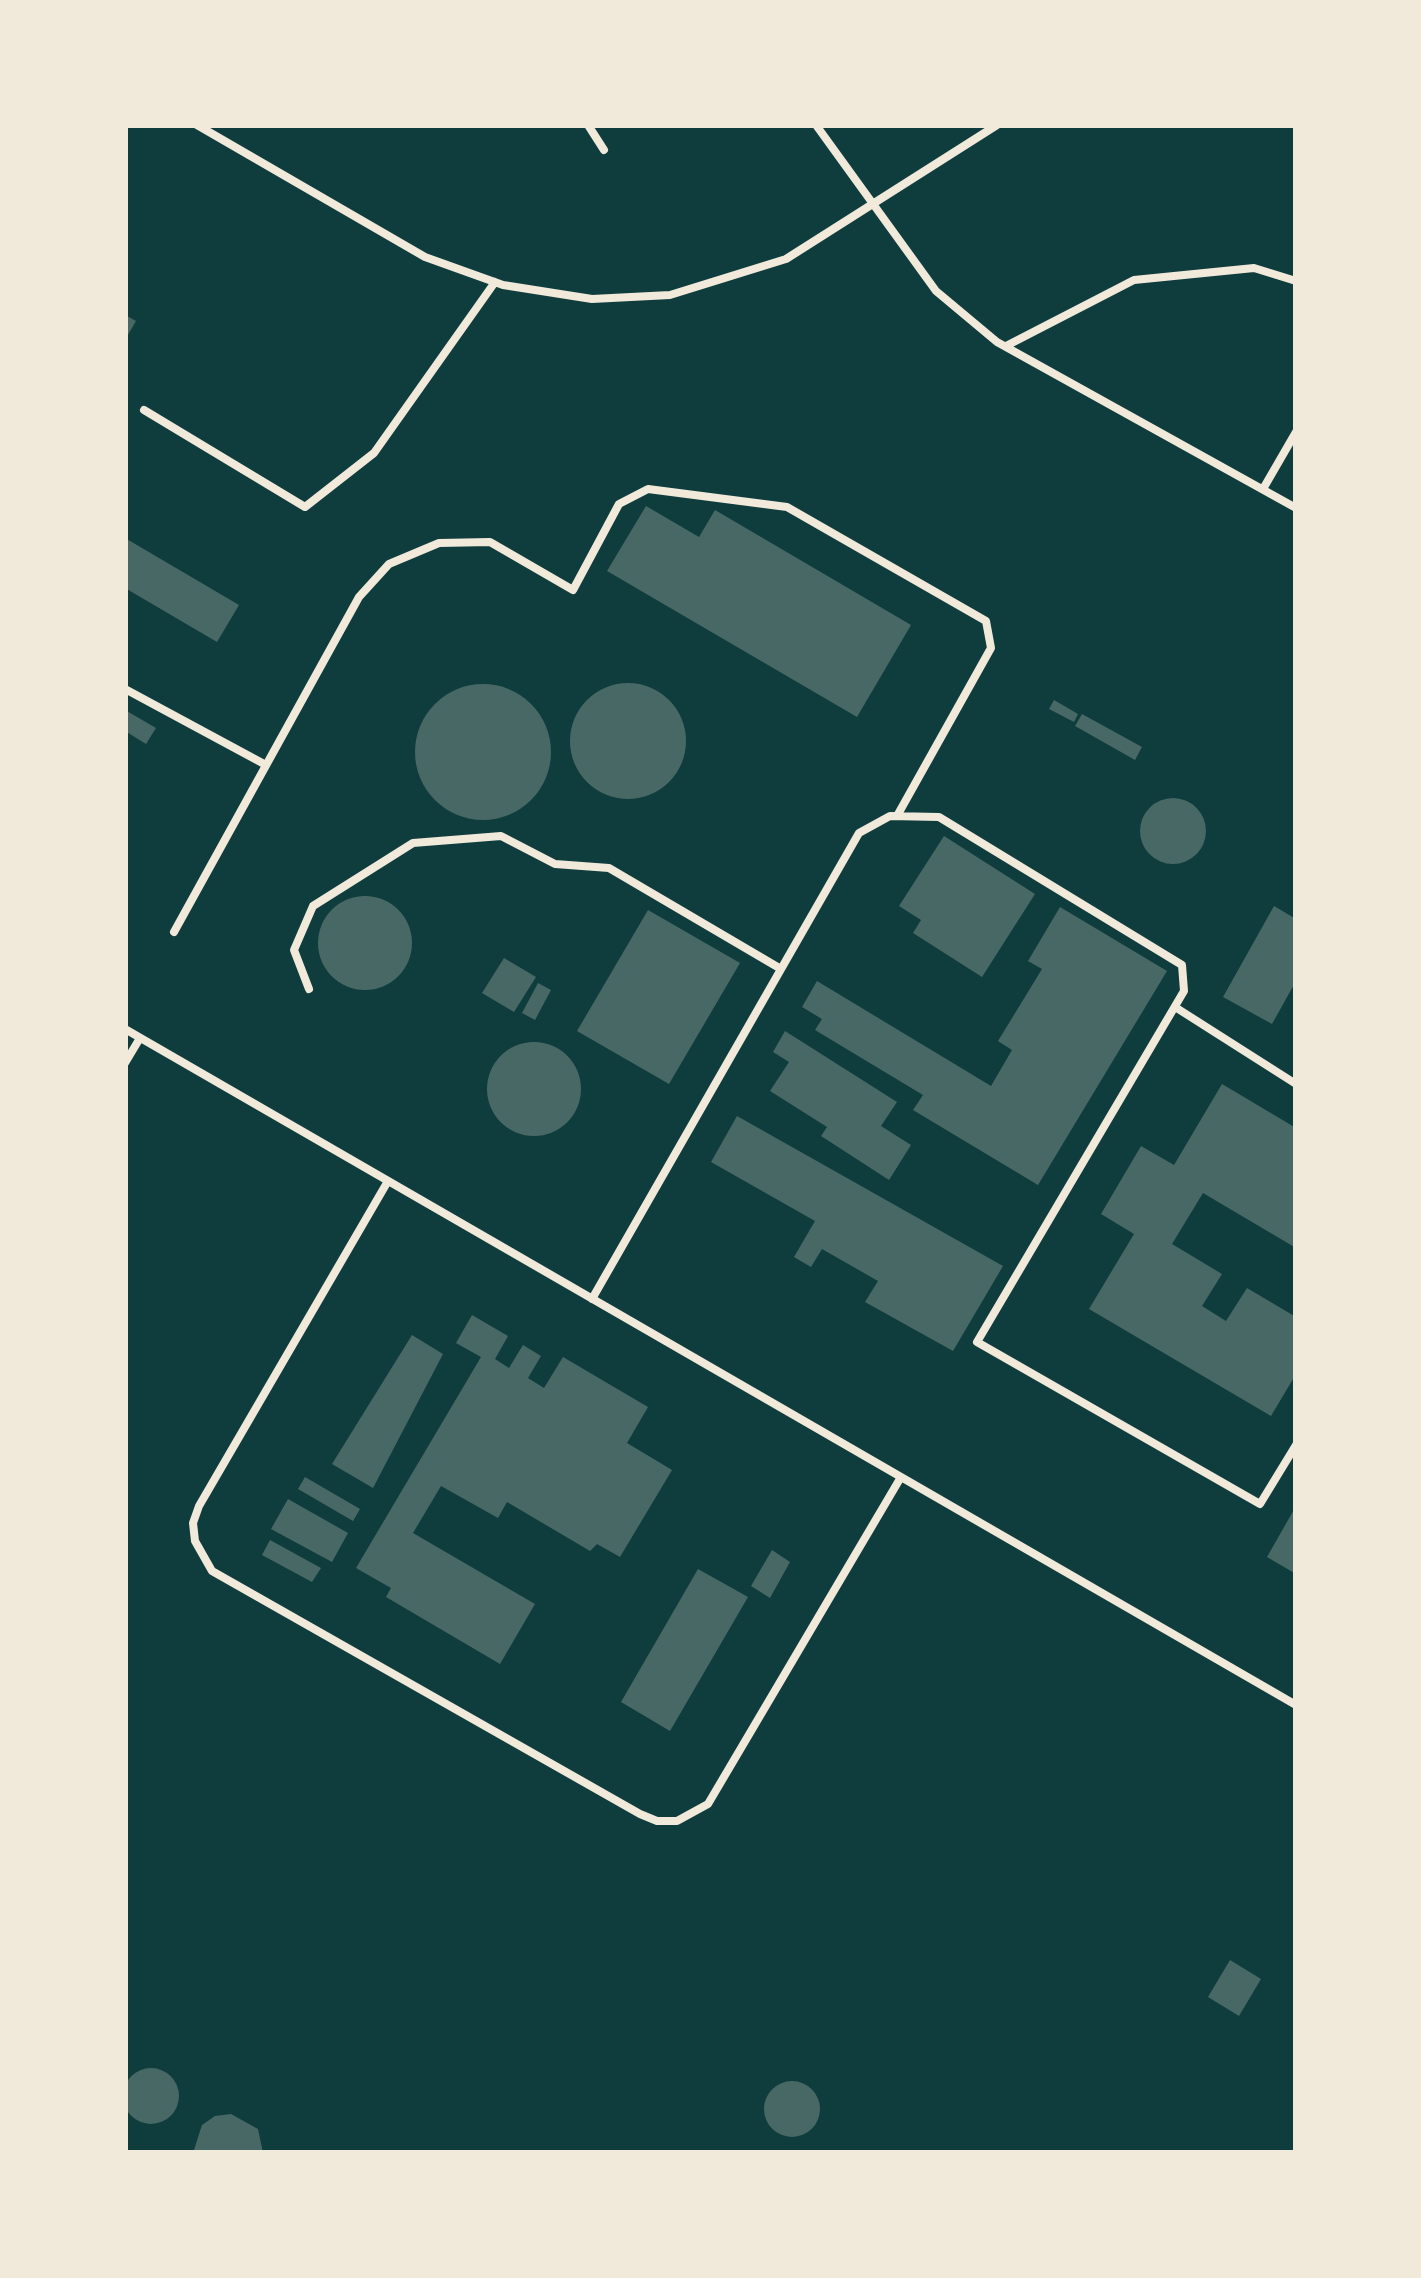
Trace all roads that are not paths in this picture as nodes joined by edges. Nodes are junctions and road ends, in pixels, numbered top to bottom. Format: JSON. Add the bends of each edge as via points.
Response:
{"nodes":[{"id":1,"x":197,"y":125,"type":"edge"},
{"id":2,"x":588,"y":125,"type":"edge"},
{"id":3,"x":816,"y":125,"type":"edge"},
{"id":4,"x":996,"y":125,"type":"edge"},
{"id":5,"x":604,"y":150,"type":"dead end"},
{"id":6,"x":872,"y":206,"type":"junction"},
{"id":7,"x":1296,"y":281,"type":"edge"},
{"id":8,"x":494,"y":282,"type":"junction"},
{"id":9,"x":1006,"y":346,"type":"junction"},
{"id":10,"x":144,"y":410,"type":"dead end"},
{"id":11,"x":1296,"y":432,"type":"edge"},
{"id":12,"x":1263,"y":489,"type":"junction"},
{"id":13,"x":1296,"y":508,"type":"edge"},
{"id":14,"x":125,"y":689,"type":"edge"},
{"id":15,"x":266,"y":764,"type":"junction"},
{"id":16,"x":897,"y":816,"type":"junction"},
{"id":17,"x":174,"y":932,"type":"dead end"},
{"id":18,"x":781,"y":969,"type":"junction"},
{"id":19,"x":309,"y":989,"type":"dead end"},
{"id":20,"x":1175,"y":1007,"type":"junction"},
{"id":21,"x":125,"y":1029,"type":"edge"},
{"id":22,"x":140,"y":1038,"type":"junction"},
{"id":23,"x":125,"y":1062,"type":"edge"},
{"id":24,"x":1296,"y":1084,"type":"edge"},
{"id":25,"x":388,"y":1181,"type":"junction"},
{"id":26,"x":592,"y":1299,"type":"junction"},
{"id":27,"x":1296,"y":1445,"type":"edge"},
{"id":28,"x":901,"y":1477,"type":"junction"},
{"id":29,"x":1296,"y":1705,"type":"edge"}],
"edges":[{"from":1,"to":8,"type":"lane","via":[[424,257]]},
{"from":2,"to":5,"type":"lane"},
{"from":3,"to":6,"type":"lane"},
{"from":4,"to":6,"type":"lane"},
{"from":6,"to":8,"type":"lane","via":[[786,259],[670,294],[592,299]]},
{"from":6,"to":9,"type":"lane","via":[[936,291]]},
{"from":7,"to":9,"type":"lane","via":[[1254,268],[1134,280]]},
{"from":8,"to":10,"type":"lane","via":[[374,453],[306,507]]},
{"from":9,"to":12,"type":"lane"},
{"from":11,"to":12,"type":"lane"},
{"from":12,"to":13,"type":"lane"},
{"from":14,"to":15,"type":"lane"},
{"from":15,"to":16,"type":"lane","via":[[359,597],[389,564],[439,543],[490,542],[573,590],[619,504],[648,490],[787,507],[986,621],[991,648]]},
{"from":15,"to":17,"type":"lane"},
{"from":16,"to":18,"type":"lane","via":[[859,833]]},
{"from":16,"to":20,"type":"lane","via":[[939,817],[1182,965],[1184,991]]},
{"from":18,"to":19,"type":"lane","via":[[610,868],[556,864],[500,836],[413,843],[313,906],[294,950]]},
{"from":18,"to":26,"type":"lane"},
{"from":20,"to":24,"type":"lane"},
{"from":20,"to":27,"type":"lane","via":[[977,1342],[1260,1504]]},
{"from":21,"to":22,"type":"lane"},
{"from":22,"to":23,"type":"lane"},
{"from":22,"to":25,"type":"lane"},
{"from":25,"to":26,"type":"lane"},
{"from":25,"to":28,"type":"lane","via":[[199,1506],[195,1541],[212,1572],[640,1814],[677,1821],[708,1804]]},
{"from":26,"to":28,"type":"lane"},
{"from":28,"to":29,"type":"lane"}]}
